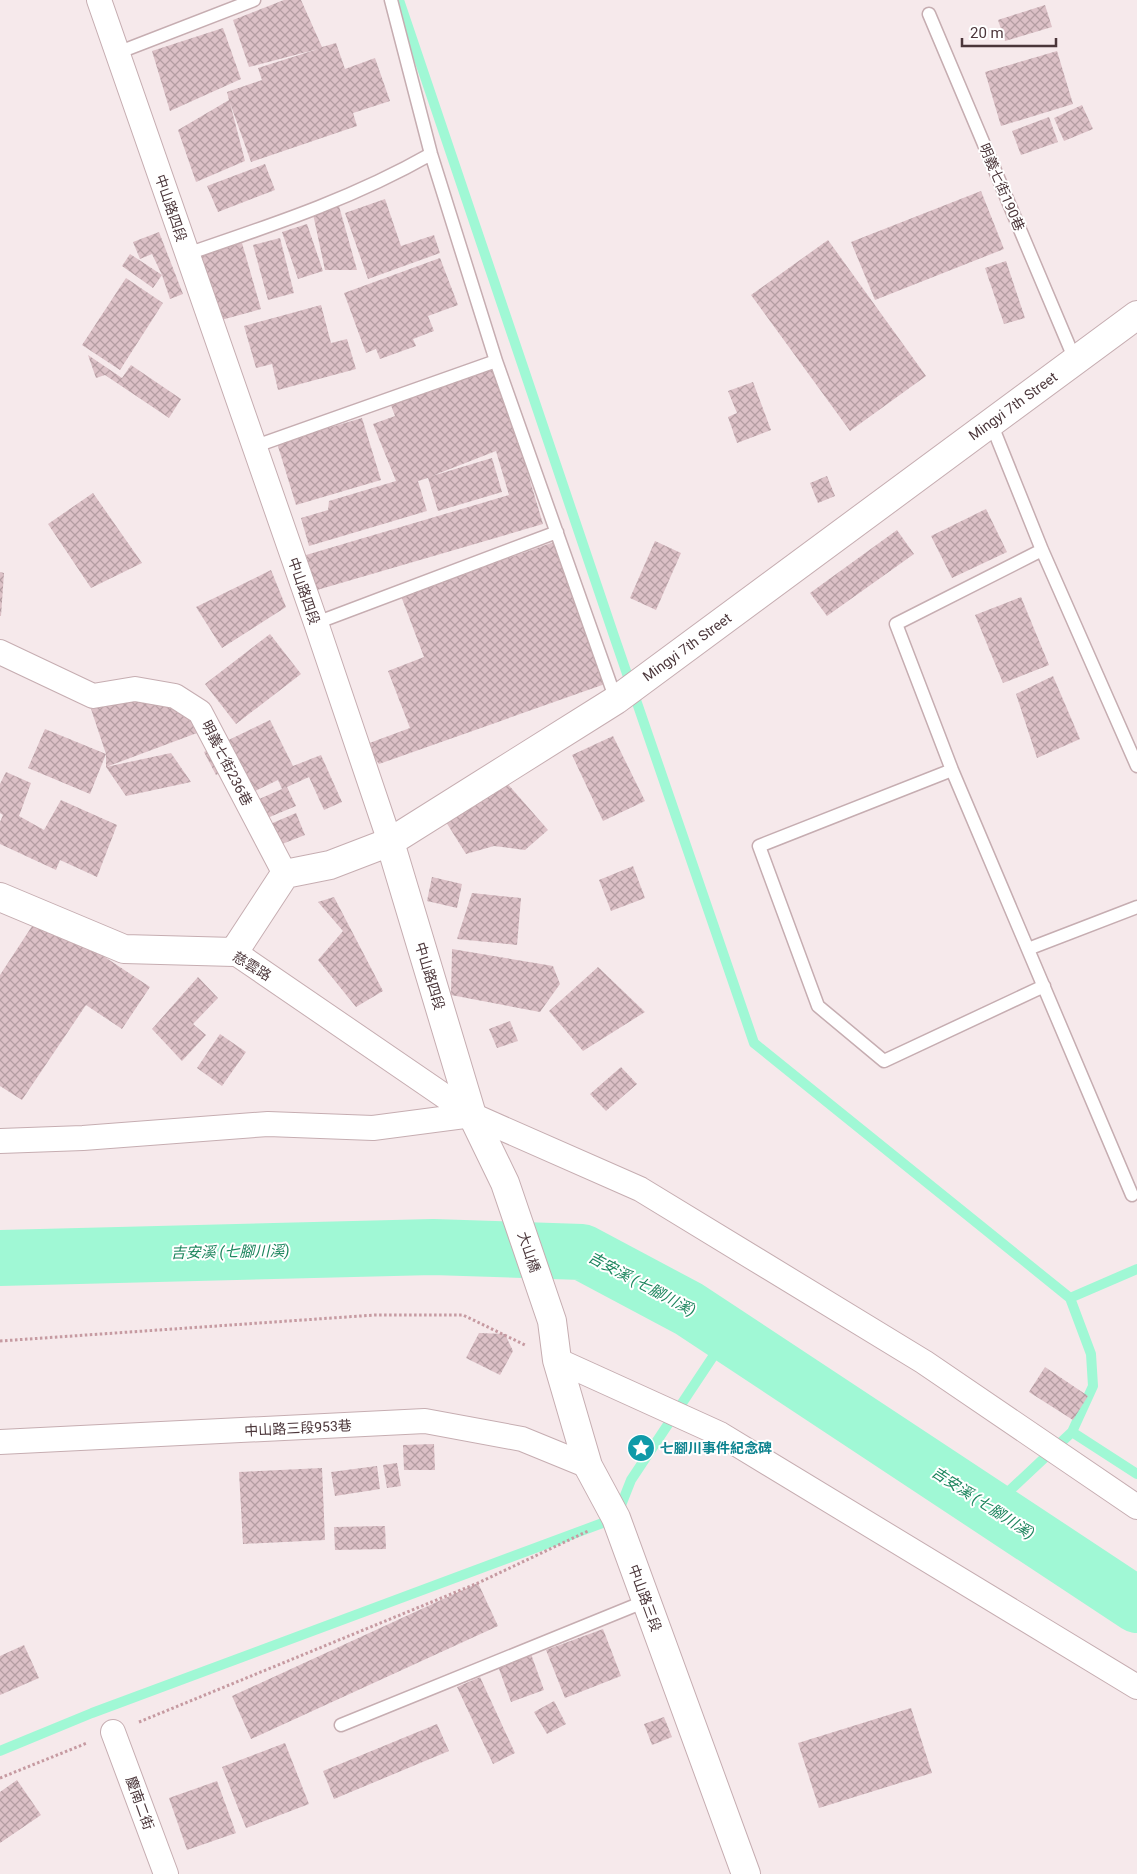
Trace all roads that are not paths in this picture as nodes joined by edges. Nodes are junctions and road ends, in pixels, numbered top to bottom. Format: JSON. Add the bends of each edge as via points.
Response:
{"nodes":[{"id":1,"x":99,"y":0,"type":"edge"},
{"id":2,"x":254,"y":0,"type":"edge"},
{"id":3,"x":391,"y":0,"type":"edge"},
{"id":4,"x":929,"y":14,"type":"dead end"},
{"id":5,"x":117,"y":53,"type":"junction"},
{"id":6,"x":431,"y":154,"type":"junction"},
{"id":7,"x":187,"y":254,"type":"junction"},
{"id":8,"x":1137,"y":315,"type":"edge"},
{"id":9,"x":1075,"y":360,"type":"junction"},
{"id":10,"x":496,"y":361,"type":"junction"},
{"id":11,"x":991,"y":423,"type":"junction"},
{"id":12,"x":253,"y":447,"type":"junction"},
{"id":13,"x":557,"y":532,"type":"junction"},
{"id":14,"x":1042,"y":550,"type":"junction"},
{"id":15,"x":316,"y":623,"type":"junction"},
{"id":16,"x":0,"y":652,"type":"edge"},
{"id":17,"x":618,"y":699,"type":"junction"},
{"id":18,"x":1137,"y":766,"type":"edge"},
{"id":19,"x":952,"y":770,"type":"junction"},
{"id":20,"x":390,"y":842,"type":"junction"},
{"id":21,"x":285,"y":874,"type":"junction"},
{"id":22,"x":0,"y":897,"type":"edge"},
{"id":23,"x":1137,"y":907,"type":"edge"},
{"id":24,"x":1028,"y":949,"type":"junction"},
{"id":25,"x":234,"y":952,"type":"junction"},
{"id":26,"x":1044,"y":986,"type":"junction"},
{"id":27,"x":472,"y":1115,"type":"junction"},
{"id":28,"x":0,"y":1141,"type":"edge"},
{"id":29,"x":505,"y":1183,"type":"joint"},
{"id":30,"x":1132,"y":1195,"type":"dead end"},
{"id":31,"x":552,"y":1321,"type":"joint"},
{"id":32,"x":557,"y":1360,"type":"junction"},
{"id":33,"x":0,"y":1442,"type":"edge"},
{"id":34,"x":588,"y":1466,"type":"junction"},
{"id":35,"x":1137,"y":1507,"type":"edge"},
{"id":36,"x":646,"y":1601,"type":"junction"},
{"id":37,"x":1137,"y":1688,"type":"edge"},
{"id":38,"x":341,"y":1724,"type":"dead end"},
{"id":39,"x":113,"y":1732,"type":"road end"},
{"id":40,"x":166,"y":1874,"type":"edge"},
{"id":41,"x":746,"y":1874,"type":"edge"}],
"edges":[{"from":1,"to":5,"type":"street","name":"中山路四段"},
{"from":2,"to":5,"type":"lane"},
{"from":3,"to":6,"type":"lane"},
{"from":4,"to":9,"type":"lane","name":"明義七街190巷"},
{"from":5,"to":7,"type":"street","name":"中山路四段"},
{"from":6,"to":7,"type":"lane","via":[[393,176],[336,201]]},
{"from":6,"to":10,"type":"lane"},
{"from":7,"to":12,"type":"street","name":"中山路四段"},
{"from":8,"to":9,"type":"street","name":"Mingyi 7th Street"},
{"from":9,"to":11,"type":"street","name":"Mingyi 7th Street"},
{"from":10,"to":12,"type":"lane"},
{"from":10,"to":13,"type":"lane"},
{"from":11,"to":14,"type":"lane"},
{"from":11,"to":17,"type":"street","name":"Mingyi 7th Street"},
{"from":12,"to":15,"type":"street","name":"中山路四段"},
{"from":13,"to":15,"type":"lane"},
{"from":13,"to":17,"type":"lane"},
{"from":14,"to":18,"type":"lane"},
{"from":14,"to":19,"type":"lane","via":[[896,624]]},
{"from":15,"to":20,"type":"street","name":"中山路四段"},
{"from":16,"to":21,"type":"street","name":"明義七街236巷","via":[[92,696],[135,689],[175,696],[200,712]]},
{"from":17,"to":20,"type":"street","name":"Mingyi 7th Street"},
{"from":19,"to":24,"type":"lane"},
{"from":19,"to":26,"type":"lane","via":[[759,846],[818,1006],[884,1061]]},
{"from":20,"to":21,"type":"street","name":"Mingyi 7th Street","via":[[330,865]]},
{"from":20,"to":27,"type":"street","name":"中山路四段"},
{"from":21,"to":25,"type":"street"},
{"from":22,"to":25,"type":"street","name":"慈雲路","via":[[124,949]]},
{"from":23,"to":24,"type":"lane"},
{"from":24,"to":26,"type":"lane"},
{"from":25,"to":27,"type":"street","name":"慈雲路"},
{"from":26,"to":30,"type":"lane"},
{"from":27,"to":28,"type":"street","via":[[373,1128],[268,1124]]},
{"from":27,"to":29,"type":"street","name":"中山路四段"},
{"from":27,"to":35,"type":"street","name":"慈雲路","via":[[640,1189],[924,1362]]},
{"from":29,"to":31,"type":"street","name":"大山橋"},
{"from":31,"to":32,"type":"street","name":"中山路三段"},
{"from":32,"to":34,"type":"street","name":"中山路三段"},
{"from":32,"to":37,"type":"street","via":[[720,1434]]},
{"from":33,"to":34,"type":"street","name":"中山路三段953巷","via":[[425,1421],[522,1438]]},
{"from":34,"to":36,"type":"street","name":"中山路三段","via":[[616,1518]]},
{"from":36,"to":38,"type":"lane"},
{"from":36,"to":41,"type":"street","name":"中山路三段"},
{"from":39,"to":40,"type":"street","name":"慶南二街"}]}
